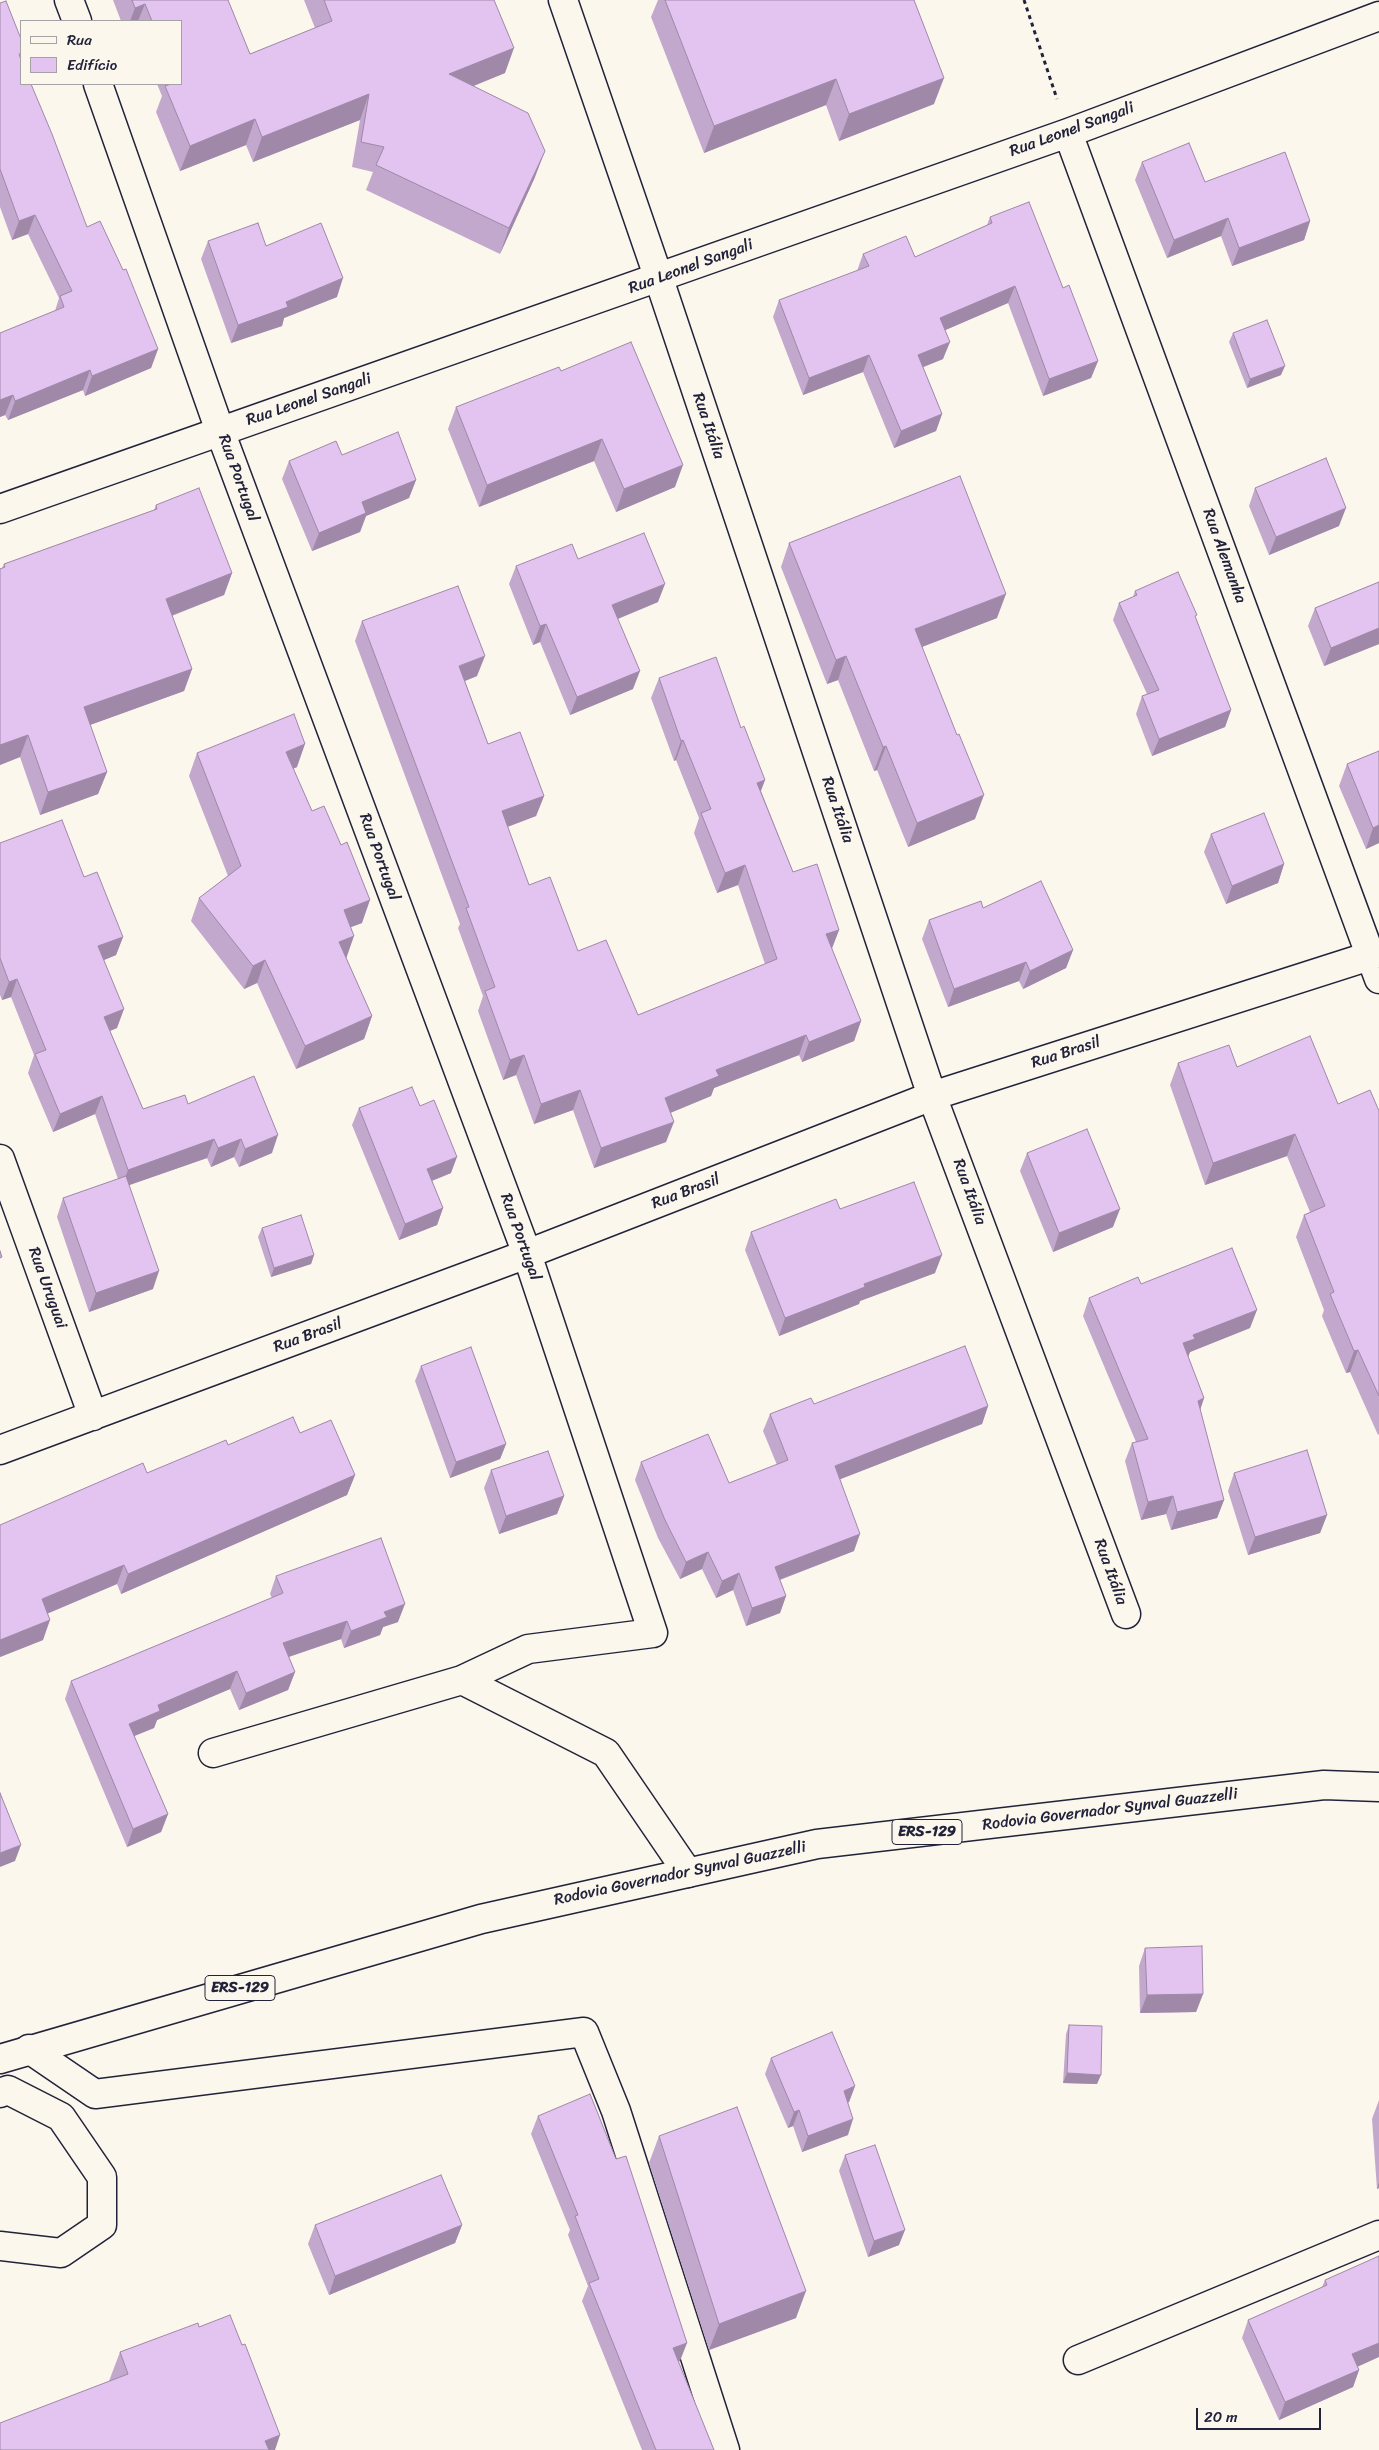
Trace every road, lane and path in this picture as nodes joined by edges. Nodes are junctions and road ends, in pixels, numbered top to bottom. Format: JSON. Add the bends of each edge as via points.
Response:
{"nodes":[{"id":1,"x":69,"y":0,"type":"edge"},
{"id":2,"x":563,"y":0,"type":"edge"},
{"id":3,"x":1024,"y":0,"type":"edge"},
{"id":4,"x":1379,"y":16,"type":"edge"},
{"id":5,"x":76,"y":20,"type":"edge"},
{"id":6,"x":98,"y":85,"type":"edge"},
{"id":7,"x":1068,"y":133,"type":"junction"},
{"id":8,"x":659,"y":279,"type":"junction"},
{"id":9,"x":220,"y":431,"type":"junction"},
{"id":10,"x":0,"y":510,"type":"edge"},
{"id":11,"x":1376,"y":963,"type":"edge"},
{"id":12,"x":932,"y":1096,"type":"junction"},
{"id":13,"x":0,"y":1159,"type":"edge"},
{"id":14,"x":527,"y":1254,"type":"junction"},
{"id":15,"x":93,"y":1416,"type":"junction"},
{"id":16,"x":0,"y":1450,"type":"edge"},
{"id":17,"x":1126,"y":1614,"type":"dead end"},
{"id":18,"x":462,"y":1680,"type":"junction"},
{"id":19,"x":213,"y":1753,"type":"dead end"},
{"id":20,"x":1379,"y":1787,"type":"edge"},
{"id":21,"x":688,"y":1873,"type":"junction"},
{"id":22,"x":29,"y":2049,"type":"junction"},
{"id":23,"x":0,"y":2059,"type":"edge"},
{"id":24,"x":0,"y":2093,"type":"edge"},
{"id":25,"x":1379,"y":2235,"type":"edge"},
{"id":26,"x":0,"y":2246,"type":"edge"},
{"id":27,"x":1078,"y":2360,"type":"dead end"},
{"id":28,"x":724,"y":2450,"type":"edge"}],
"edges":[{"from":1,"to":5,"type":"street"},
{"from":2,"to":8,"type":"street","name":"Rua Itália"},
{"from":3,"to":7,"type":"path"},
{"from":4,"to":7,"type":"street","name":"Rua Leonel Sangali"},
{"from":6,"to":9,"type":"street","name":"Rua Portugal"},
{"from":7,"to":8,"type":"street","name":"Rua Leonel Sangali"},
{"from":7,"to":11,"type":"street","name":"Rua Alemanha"},
{"from":8,"to":9,"type":"street","name":"Rua Leonel Sangali"},
{"from":8,"to":12,"type":"street","name":"Rua Itália"},
{"from":9,"to":10,"type":"street","name":"Rua Leonel Sangali"},
{"from":9,"to":14,"type":"street","name":"Rua Portugal"},
{"from":11,"to":12,"type":"street","name":"Rua Brasil"},
{"from":12,"to":14,"type":"street","name":"Rua Brasil"},
{"from":12,"to":17,"type":"street","name":"Rua Itália"},
{"from":13,"to":15,"type":"street","name":"Rua Uruguai"},
{"from":14,"to":15,"type":"street","name":"Rua Brasil"},
{"from":14,"to":18,"type":"street","name":"Rua Portugal","via":[[653,1633],[528,1649]]},
{"from":15,"to":16,"type":"street","name":"Rua Brasil"},
{"from":18,"to":19,"type":"street"},
{"from":18,"to":21,"type":"street","via":[[606,1753]]},
{"from":20,"to":21,"type":"street","name":"Rodovia Governador Synval Guazzelli","number":"ERS-129","via":[[1324,1785],[817,1844]]},
{"from":21,"to":22,"type":"street","name":"Rodovia Governador Synval Guazzelli","number":"ERS-129","via":[[481,1919]]},
{"from":22,"to":23,"type":"street","name":"Rodovia Governador Synval Guazzelli","number":"ERS-129"},
{"from":22,"to":28,"type":"street","via":[[95,2094],[584,2032],[616,2111]]},
{"from":24,"to":26,"type":"street","via":[[8,2090],[61,2116],[102,2177],[102,2225],[61,2253]]},
{"from":25,"to":27,"type":"street"}]}
